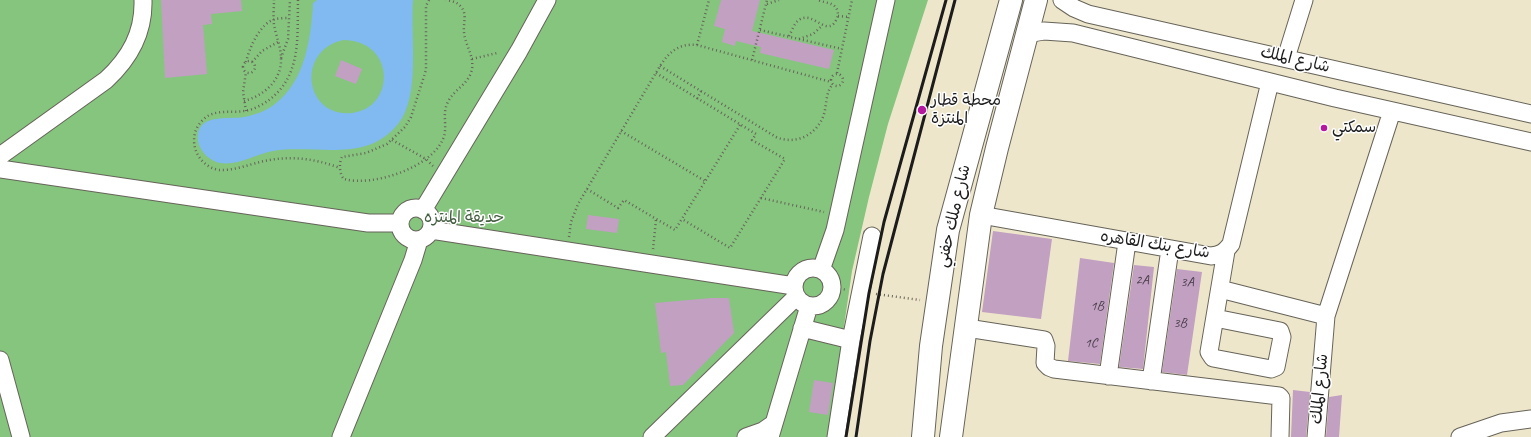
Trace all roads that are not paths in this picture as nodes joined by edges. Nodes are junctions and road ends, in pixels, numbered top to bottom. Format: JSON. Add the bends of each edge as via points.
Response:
{"nodes":[{"id":1,"x":143,"y":0,"type":"edge"},
{"id":2,"x":547,"y":0,"type":"edge"},
{"id":3,"x":886,"y":0,"type":"edge"},
{"id":4,"x":1011,"y":0,"type":"edge"},
{"id":5,"x":1036,"y":0,"type":"edge"},
{"id":6,"x":1062,"y":0,"type":"edge"},
{"id":7,"x":1304,"y":0,"type":"edge"},
{"id":8,"x":1026,"y":34,"type":"junction"},
{"id":9,"x":1286,"y":58,"type":"junction"},
{"id":10,"x":1341,"y":71,"type":"junction"},
{"id":11,"x":1270,"y":82,"type":"junction"},
{"id":12,"x":1335,"y":98,"type":"junction"},
{"id":13,"x":1392,"y":110,"type":"junction"},
{"id":14,"x":1531,"y":114,"type":"edge"},
{"id":15,"x":1531,"y":142,"type":"edge"},
{"id":16,"x":1,"y":168,"type":"edge"},
{"id":17,"x":423,"y":210,"type":"junction"},
{"id":18,"x":981,"y":215,"type":"junction"},
{"id":19,"x":399,"y":223,"type":"junction"},
{"id":20,"x":425,"y":235,"type":"junction"},
{"id":21,"x":872,"y":236,"type":"dead end"},
{"id":22,"x":1127,"y":242,"type":"junction"},
{"id":23,"x":1170,"y":249,"type":"junction"},
{"id":24,"x":1226,"y":251,"type":"junction"},
{"id":25,"x":821,"y":270,"type":"junction"},
{"id":26,"x":941,"y":272,"type":"junction"},
{"id":27,"x":972,"y":279,"type":"junction"},
{"id":28,"x":1220,"y":289,"type":"junction"},
{"id":29,"x":799,"y":296,"type":"junction"},
{"id":30,"x":1326,"y":316,"type":"junction"},
{"id":31,"x":1215,"y":318,"type":"dead end"},
{"id":32,"x":802,"y":328,"type":"junction"},
{"id":33,"x":967,"y":328,"type":"junction"},
{"id":34,"x":851,"y":340,"type":"junction"},
{"id":35,"x":931,"y":346,"type":"junction"},
{"id":36,"x":964,"y":349,"type":"junction"},
{"id":37,"x":0,"y":360,"type":"edge"},
{"id":38,"x":1108,"y":376,"type":"junction"},
{"id":39,"x":1151,"y":381,"type":"junction"},
{"id":40,"x":1531,"y":419,"type":"edge"},
{"id":41,"x":772,"y":430,"type":"edge"},
{"id":42,"x":1484,"y":433,"type":"edge"},
{"id":43,"x":21,"y":437,"type":"edge"},
{"id":44,"x":341,"y":437,"type":"edge"},
{"id":45,"x":652,"y":437,"type":"edge"},
{"id":46,"x":746,"y":437,"type":"edge"},
{"id":47,"x":836,"y":437,"type":"edge"},
{"id":48,"x":923,"y":437,"type":"edge"},
{"id":49,"x":951,"y":437,"type":"edge"},
{"id":50,"x":1280,"y":437,"type":"edge"},
{"id":51,"x":1316,"y":437,"type":"edge"},
{"id":52,"x":1460,"y":437,"type":"edge"}],
"edges":[{"from":1,"to":16,"type":"street","via":[[138,38],[120,68]]},
{"from":2,"to":17,"type":"street","via":[[519,52]]},
{"from":3,"to":25,"type":"street","via":[[838,215]]},
{"from":4,"to":26,"type":"highway","name":"شارع ملك حفني","via":[[948,230]]},
{"from":5,"to":8,"type":"highway","name":"شارع ملك حفني"},
{"from":6,"to":9,"type":"street","name":"شارع الملك","via":[[1088,14]]},
{"from":7,"to":9,"type":"street"},
{"from":8,"to":11,"type":"street","name":"شارع الملك","via":[[1051,31],[1073,33]]},
{"from":8,"to":18,"type":"highway","name":"شارع ملك حفني"},
{"from":9,"to":10,"type":"street","name":"شارع الملك"},
{"from":10,"to":12,"type":"street"},
{"from":10,"to":14,"type":"street","name":"شارع الملك"},
{"from":11,"to":12,"type":"street","name":"شارع الملك"},
{"from":11,"to":24,"type":"street","name":"شارع بنك القاهره","via":[[1231,244]]},
{"from":12,"to":13,"type":"street","name":"شارع الملك"},
{"from":13,"to":15,"type":"street","name":"شارع الملك"},
{"from":13,"to":30,"type":"street","name":"شارع الملك"},
{"from":16,"to":19,"type":"street","via":[[368,223]]},
{"from":17,"to":19,"type":"street","via":[[410,209],[403,214]]},
{"from":17,"to":20,"type":"street","via":[[432,220]]},
{"from":18,"to":22,"type":"street","name":"شارع بنك القاهره"},
{"from":18,"to":27,"type":"highway","name":"شارع ملك حفني"},
{"from":19,"to":20,"type":"street","via":[[405,236],[414,240]]},
{"from":20,"to":29,"type":"street","via":[[568,251],[651,264]]},
{"from":20,"to":44,"type":"street"},
{"from":21,"to":34,"type":"street"},
{"from":22,"to":23,"type":"street","name":"شارع بنك القاهره"},
{"from":22,"to":38,"type":"street"},
{"from":23,"to":24,"type":"street","name":"شارع بنك القاهره","via":[[1210,256]]},
{"from":23,"to":39,"type":"street"},
{"from":24,"to":28,"type":"street"},
{"from":25,"to":29,"type":"street","via":[[805,269],[797,276]]},
{"from":25,"to":29,"type":"street","via":[[828,276],[832,287],[830,296],[823,303]]},
{"from":26,"to":27,"type":"highway","via":[[949,287],[958,289],[967,286]]},
{"from":26,"to":35,"type":"highway","name":"شارع ملك حفني"},
{"from":27,"to":33,"type":"highway","name":"شارع ملك حفني"},
{"from":28,"to":30,"type":"street"},
{"from":28,"to":31,"type":"street"},
{"from":29,"to":32,"type":"street"},
{"from":29,"to":45,"type":"street"},
{"from":30,"to":51,"type":"street","name":"شارع الملك"},
{"from":32,"to":34,"type":"street"},
{"from":32,"to":41,"type":"street"},
{"from":33,"to":36,"type":"highway","name":"شارع ملك حفني"},
{"from":33,"to":38,"type":"street","via":[[1044,340],[1045,363],[1048,367]]},
{"from":34,"to":47,"type":"street"},
{"from":35,"to":36,"type":"highway","via":[[936,339],[948,336],[960,341]]},
{"from":35,"to":48,"type":"highway","name":"شارع ملك حفني"},
{"from":36,"to":49,"type":"highway","name":"شارع ملك حفني"},
{"from":37,"to":43,"type":"street"},
{"from":38,"to":39,"type":"street"},
{"from":39,"to":50,"type":"street","via":[[1279,396]]},
{"from":40,"to":42,"type":"street","via":[[1502,423]]},
{"from":41,"to":46,"type":"street"},
{"from":42,"to":52,"type":"street"}]}
